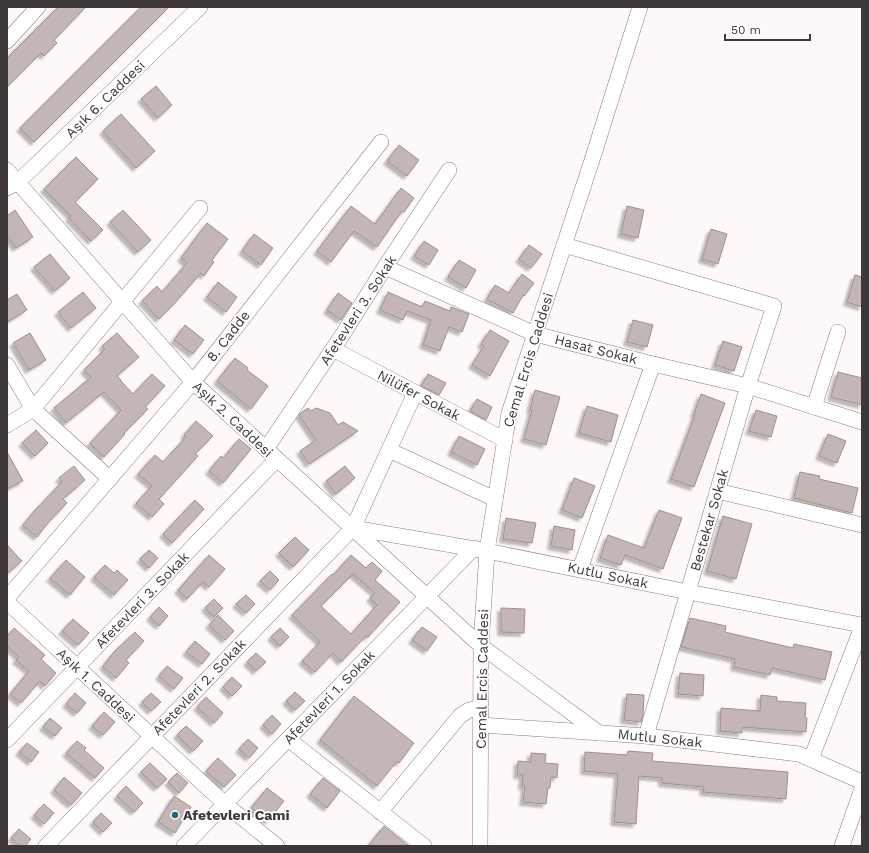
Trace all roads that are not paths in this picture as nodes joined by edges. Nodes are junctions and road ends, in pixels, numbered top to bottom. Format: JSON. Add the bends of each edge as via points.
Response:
{"nodes":[{"id":1,"x":38,"y":7,"type":"edge"},
{"id":2,"x":200,"y":7,"type":"edge"},
{"id":3,"x":640,"y":7,"type":"edge"},
{"id":4,"x":7,"y":41,"type":"edge"},
{"id":5,"x":382,"y":142,"type":"dead end"},
{"id":6,"x":7,"y":170,"type":"edge"},
{"id":7,"x":448,"y":170,"type":"dead end"},
{"id":8,"x":12,"y":185,"type":"edge"},
{"id":9,"x":200,"y":208,"type":"dead end"},
{"id":10,"x":564,"y":245,"type":"junction"},
{"id":11,"x":385,"y":267,"type":"junction"},
{"id":12,"x":122,"y":302,"type":"junction"},
{"id":13,"x":838,"y":332,"type":"dead end"},
{"id":14,"x":535,"y":334,"type":"junction"},
{"id":15,"x":333,"y":349,"type":"junction"},
{"id":16,"x":653,"y":364,"type":"junction"},
{"id":17,"x":7,"y":365,"type":"edge"},
{"id":18,"x":193,"y":382,"type":"junction"},
{"id":19,"x":748,"y":386,"type":"junction"},
{"id":20,"x":415,"y":393,"type":"junction"},
{"id":21,"x":814,"y":407,"type":"junction"},
{"id":22,"x":33,"y":409,"type":"junction"},
{"id":23,"x":862,"y":422,"type":"edge"},
{"id":24,"x":7,"y":425,"type":"edge"},
{"id":25,"x":505,"y":440,"type":"junction"},
{"id":26,"x":266,"y":449,"type":"junction"},
{"id":27,"x":388,"y":450,"type":"junction"},
{"id":28,"x":277,"y":459,"type":"junction"},
{"id":29,"x":110,"y":479,"type":"junction"},
{"id":30,"x":717,"y":491,"type":"junction"},
{"id":31,"x":495,"y":499,"type":"junction"},
{"id":32,"x":862,"y":525,"type":"edge"},
{"id":33,"x":353,"y":528,"type":"junction"},
{"id":34,"x":480,"y":550,"type":"junction"},
{"id":35,"x":580,"y":569,"type":"junction"},
{"id":36,"x":688,"y":592,"type":"junction"},
{"id":37,"x":427,"y":596,"type":"junction"},
{"id":38,"x":7,"y":598,"type":"edge"},
{"id":39,"x":7,"y":602,"type":"edge"},
{"id":40,"x":862,"y":626,"type":"edge"},
{"id":41,"x":481,"y":646,"type":"junction"},
{"id":42,"x":77,"y":667,"type":"junction"},
{"id":43,"x":481,"y":708,"type":"junction"},
{"id":44,"x":481,"y":725,"type":"junction"},
{"id":45,"x":599,"y":733,"type":"junction"},
{"id":46,"x":152,"y":736,"type":"junction"},
{"id":47,"x":646,"y":736,"type":"junction"},
{"id":48,"x":288,"y":739,"type":"junction"},
{"id":49,"x":7,"y":740,"type":"edge"},
{"id":50,"x":810,"y":759,"type":"junction"},
{"id":51,"x":862,"y":782,"type":"edge"},
{"id":52,"x":862,"y":789,"type":"edge"},
{"id":53,"x":225,"y":804,"type":"junction"},
{"id":54,"x":380,"y":812,"type":"junction"},
{"id":55,"x":46,"y":846,"type":"edge"},
{"id":56,"x":184,"y":846,"type":"edge"},
{"id":57,"x":277,"y":846,"type":"edge"},
{"id":58,"x":424,"y":846,"type":"edge"},
{"id":59,"x":480,"y":846,"type":"edge"},
{"id":60,"x":842,"y":846,"type":"edge"}],
"edges":[{"from":1,"to":4,"type":"street"},
{"from":2,"to":8,"type":"street","name":"Aşık 6. Caddesi"},
{"from":3,"to":10,"type":"street","name":"Cemal Ercis Caddesi"},
{"from":5,"to":18,"type":"street","name":"8. Cadde"},
{"from":6,"to":8,"type":"street","name":"Aşık 2. Caddesi"},
{"from":7,"to":11,"type":"street","name":"Afetevleri 3. Sokak"},
{"from":8,"to":12,"type":"street","name":"Aşık 2. Caddesi"},
{"from":9,"to":12,"type":"street"},
{"from":10,"to":14,"type":"street","name":"Cemal Ercis Caddesi"},
{"from":10,"to":19,"type":"street","name":"Bestekar Sokak","via":[[774,306]]},
{"from":11,"to":14,"type":"street","name":"Hasat Sokak"},
{"from":11,"to":15,"type":"street","name":"Afetevleri 3. Sokak"},
{"from":12,"to":18,"type":"street","name":"Aşık 2. Caddesi"},
{"from":12,"to":22,"type":"street"},
{"from":13,"to":21,"type":"street"},
{"from":14,"to":16,"type":"street","name":"Hasat Sokak"},
{"from":14,"to":25,"type":"street","name":"Cemal Ercis Caddesi","via":[[509,413]]},
{"from":15,"to":20,"type":"street","name":"Nilüfer Sokak"},
{"from":15,"to":26,"type":"street","name":"Afetevleri 3. Sokak"},
{"from":16,"to":19,"type":"street","name":"Hasat Sokak"},
{"from":16,"to":35,"type":"street"},
{"from":17,"to":22,"type":"street"},
{"from":18,"to":26,"type":"street","name":"Aşık 2. Caddesi"},
{"from":18,"to":29,"type":"street","name":"8. Cadde"},
{"from":19,"to":21,"type":"street","name":"Hasat Sokak"},
{"from":19,"to":30,"type":"street","name":"Bestekar Sokak"},
{"from":20,"to":25,"type":"street","name":"Nilüfer Sokak"},
{"from":20,"to":27,"type":"street","name":"Afetevleri 2. Sokak"},
{"from":21,"to":23,"type":"street","name":"Hasat Sokak"},
{"from":22,"to":24,"type":"street"},
{"from":22,"to":29,"type":"street"},
{"from":25,"to":31,"type":"street","name":"Cemal Ercis Caddesi"},
{"from":26,"to":28,"type":"street","name":"Aşık 2. Caddesi"},
{"from":27,"to":31,"type":"street"},
{"from":27,"to":33,"type":"street","name":"Afetevleri 2. Sokak"},
{"from":28,"to":33,"type":"street","name":"Aşık 2. Caddesi"},
{"from":28,"to":42,"type":"street","name":"Afetevleri 3. Sokak"},
{"from":29,"to":38,"type":"street","name":"8. Cadde"},
{"from":30,"to":32,"type":"street"},
{"from":30,"to":36,"type":"street","name":"Bestekar Sokak"},
{"from":31,"to":34,"type":"street","name":"Cemal Ercis Caddesi"},
{"from":33,"to":34,"type":"street","name":"Kutlu Sokak"},
{"from":33,"to":37,"type":"street","name":"Aşık 2. Caddesi"},
{"from":33,"to":46,"type":"street","name":"Afetevleri 2. Sokak"},
{"from":34,"to":35,"type":"street","name":"Kutlu Sokak"},
{"from":34,"to":37,"type":"street","name":"Afetevleri 1. Sokak"},
{"from":34,"to":41,"type":"street","name":"Cemal Ercis Caddesi"},
{"from":35,"to":36,"type":"street","name":"Kutlu Sokak"},
{"from":36,"to":40,"type":"street","name":"Kutlu Sokak"},
{"from":36,"to":47,"type":"street","name":"Bestekar Sokak"},
{"from":37,"to":41,"type":"street","name":"Aşık 2. Caddesi"},
{"from":37,"to":48,"type":"street","name":"Afetevleri 1. Sokak"},
{"from":39,"to":42,"type":"street","name":"Aşık 1. Caddesi"},
{"from":40,"to":50,"type":"street"},
{"from":41,"to":43,"type":"street","name":"Cemal Ercis Caddesi"},
{"from":41,"to":45,"type":"street","name":"Mutlu Sokak"},
{"from":42,"to":46,"type":"street","name":"Aşık 1. Caddesi"},
{"from":42,"to":49,"type":"street","name":"Afetevleri 3. Sokak"},
{"from":43,"to":44,"type":"street","name":"Cemal Ercis Caddesi"},
{"from":43,"to":54,"type":"street","via":[[469,710],[460,716]]},
{"from":44,"to":45,"type":"street"},
{"from":44,"to":59,"type":"street","name":"Cemal Ercis Caddesi"},
{"from":45,"to":47,"type":"street","name":"Mutlu Sokak"},
{"from":46,"to":53,"type":"street","name":"Aşık 1. Caddesi"},
{"from":46,"to":55,"type":"street","name":"Afetevleri 2. Sokak"},
{"from":47,"to":50,"type":"street","name":"Mutlu Sokak","via":[[799,754]]},
{"from":48,"to":53,"type":"street","name":"Afetevleri 1. Sokak"},
{"from":48,"to":54,"type":"street"},
{"from":50,"to":51,"type":"street","name":"Mutlu Sokak"},
{"from":52,"to":60,"type":"street"},
{"from":53,"to":56,"type":"street","name":"Afetevleri 1. Sokak"},
{"from":53,"to":57,"type":"street","name":"Aşık 1. Caddesi"},
{"from":54,"to":58,"type":"street"}]}
